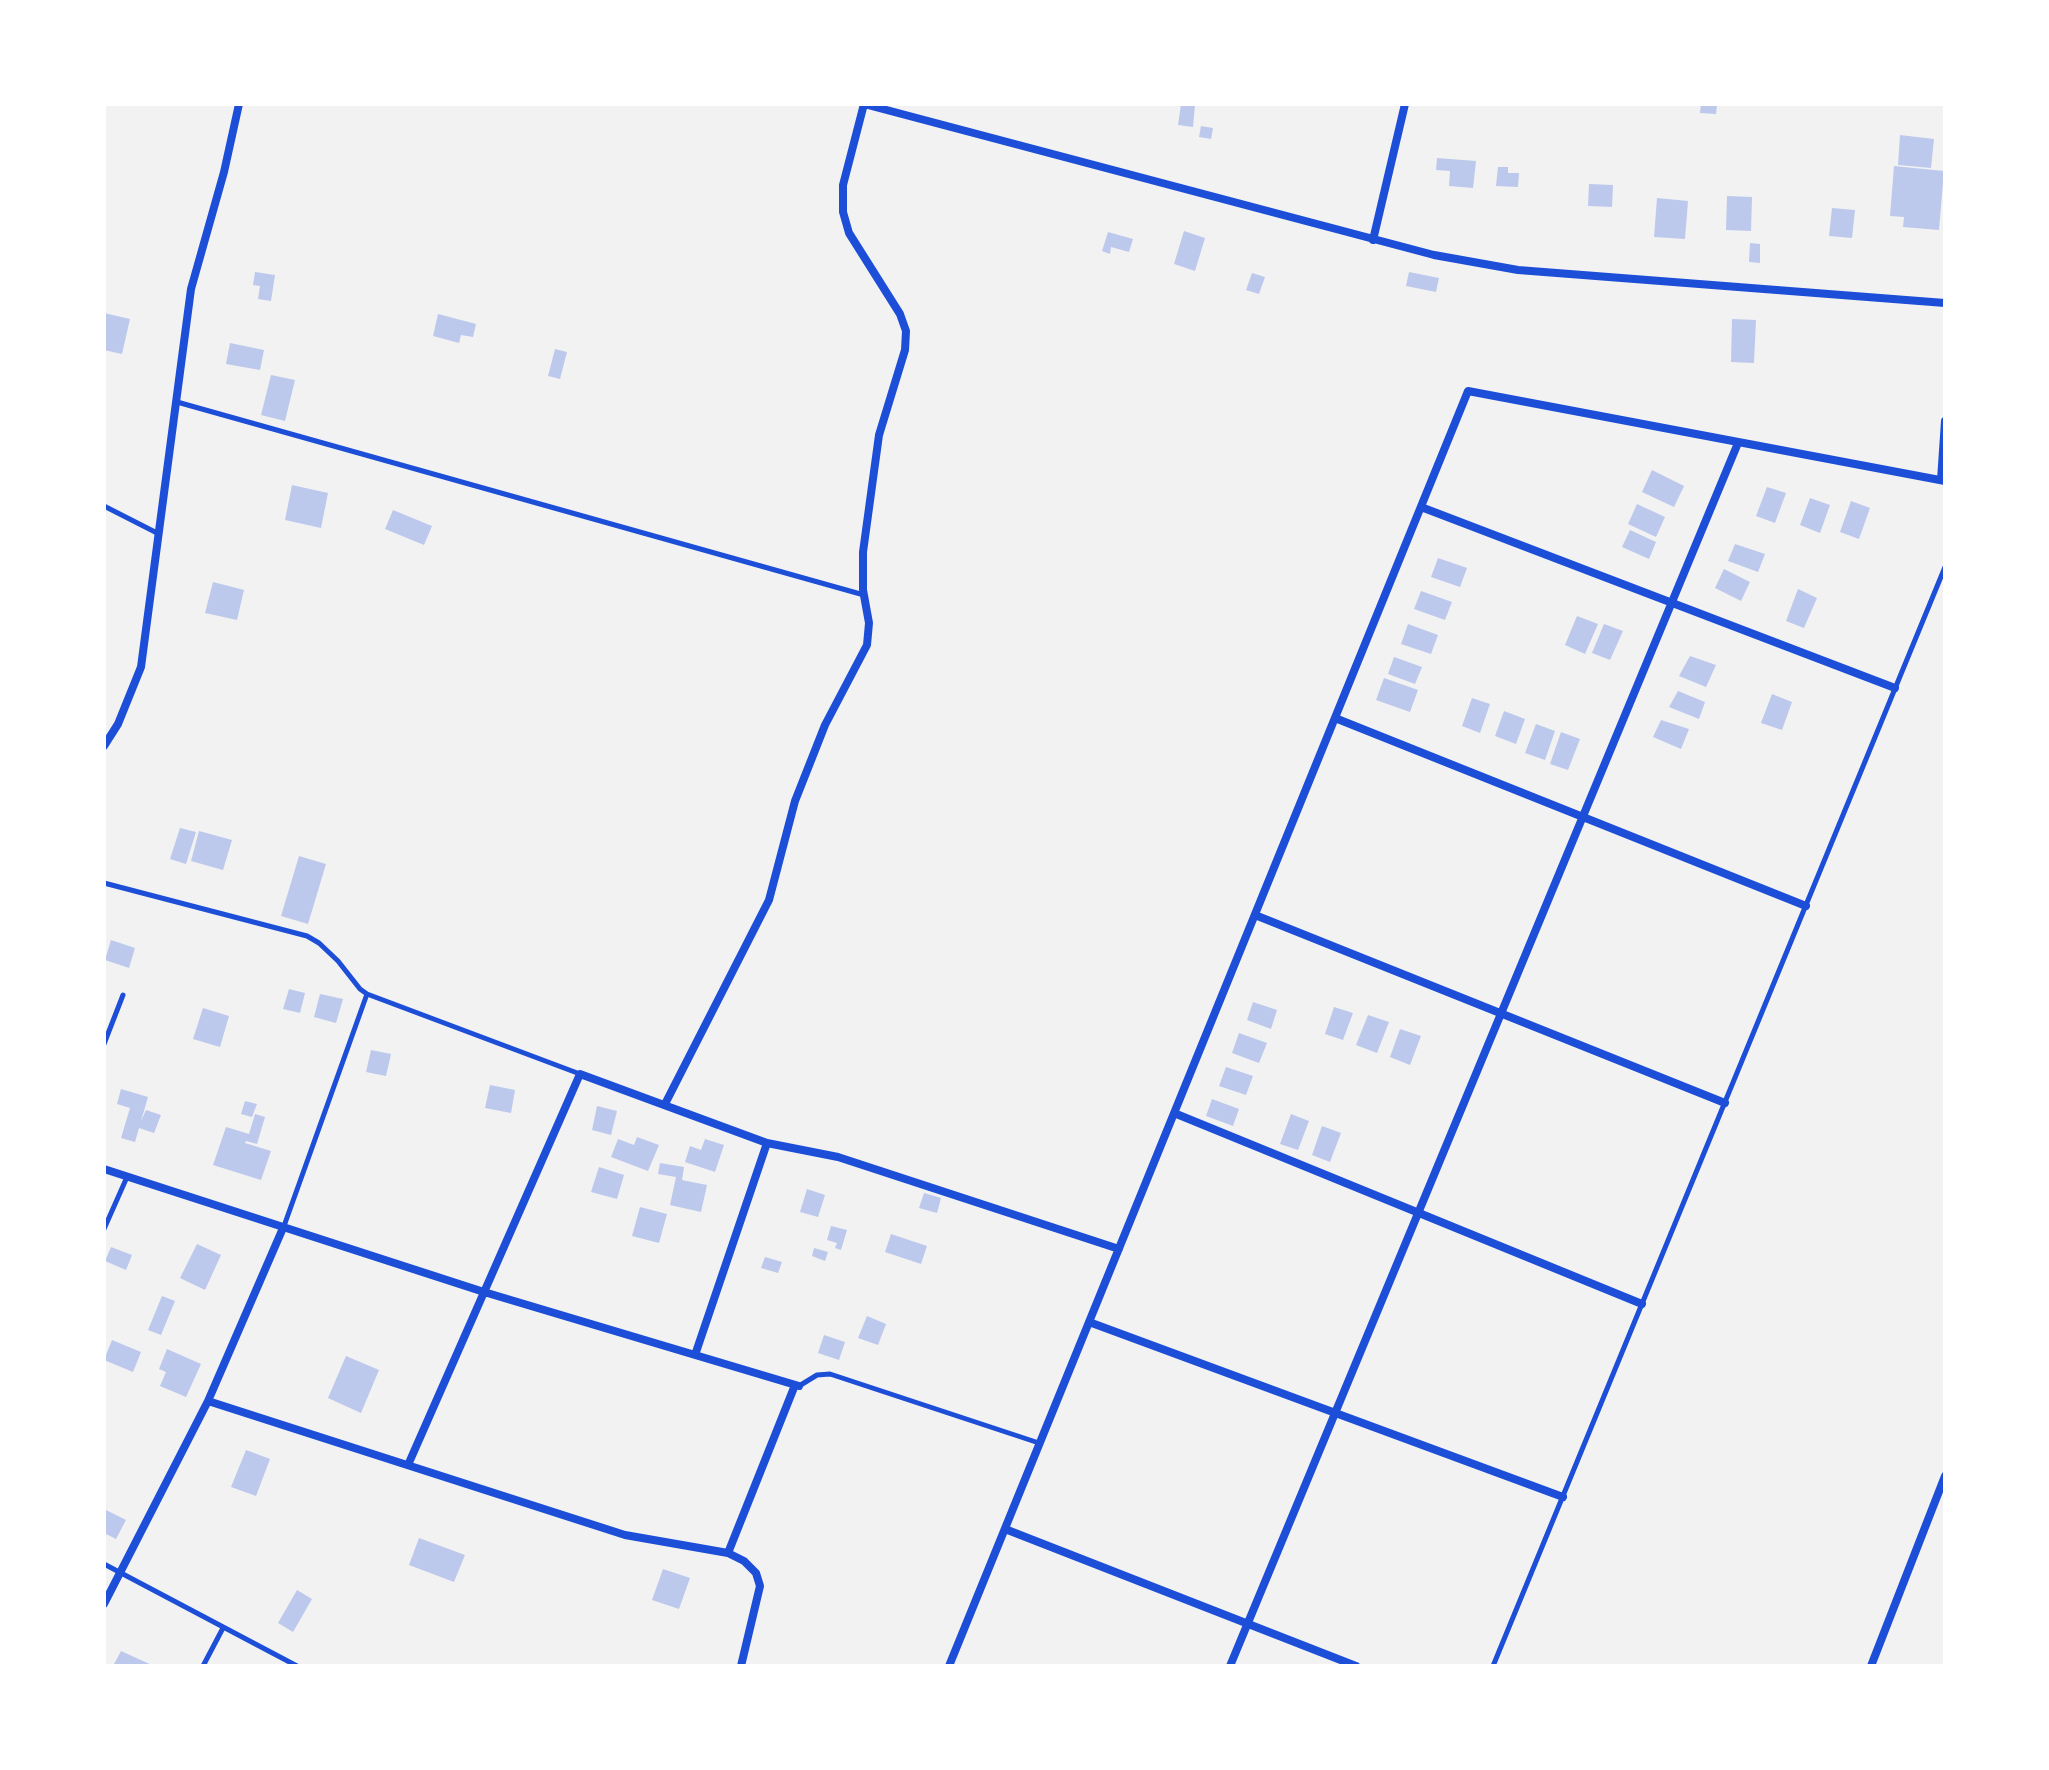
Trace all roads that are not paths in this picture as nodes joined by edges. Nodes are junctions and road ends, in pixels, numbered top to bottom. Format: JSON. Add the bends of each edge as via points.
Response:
{"nodes":[{"id":1,"x":239,"y":104,"type":"edge"},
{"id":2,"x":1405,"y":104,"type":"edge"},
{"id":3,"x":1373,"y":240,"type":"junction"},
{"id":4,"x":1945,"y":303,"type":"edge"},
{"id":5,"x":177,"y":402,"type":"junction"},
{"id":6,"x":1945,"y":421,"type":"edge"},
{"id":7,"x":1738,"y":443,"type":"junction"},
{"id":8,"x":1943,"y":480,"type":"edge"},
{"id":9,"x":104,"y":506,"type":"edge"},
{"id":10,"x":1421,"y":507,"type":"junction"},
{"id":11,"x":159,"y":534,"type":"junction"},
{"id":12,"x":1945,"y":567,"type":"edge"},
{"id":13,"x":864,"y":595,"type":"junction"},
{"id":14,"x":1672,"y":603,"type":"junction"},
{"id":15,"x":1895,"y":688,"type":"junction"},
{"id":16,"x":1335,"y":718,"type":"junction"},
{"id":17,"x":104,"y":746,"type":"edge"},
{"id":18,"x":1583,"y":817,"type":"junction"},
{"id":19,"x":104,"y":883,"type":"edge"},
{"id":20,"x":1806,"y":906,"type":"junction"},
{"id":21,"x":1255,"y":915,"type":"junction"},
{"id":22,"x":367,"y":994,"type":"junction"},
{"id":23,"x":123,"y":995,"type":"dead end"},
{"id":24,"x":1501,"y":1013,"type":"junction"},
{"id":25,"x":104,"y":1044,"type":"edge"},
{"id":26,"x":580,"y":1074,"type":"junction"},
{"id":27,"x":1725,"y":1103,"type":"junction"},
{"id":28,"x":665,"y":1104,"type":"junction"},
{"id":29,"x":1174,"y":1113,"type":"junction"},
{"id":30,"x":767,"y":1143,"type":"junction"},
{"id":31,"x":104,"y":1169,"type":"edge"},
{"id":32,"x":127,"y":1177,"type":"junction"},
{"id":33,"x":1418,"y":1213,"type":"junction"},
{"id":34,"x":283,"y":1228,"type":"junction"},
{"id":35,"x":104,"y":1229,"type":"edge"},
{"id":36,"x":1119,"y":1249,"type":"junction"},
{"id":37,"x":484,"y":1292,"type":"junction"},
{"id":38,"x":1642,"y":1304,"type":"junction"},
{"id":39,"x":1089,"y":1322,"type":"junction"},
{"id":40,"x":695,"y":1355,"type":"junction"},
{"id":41,"x":797,"y":1385,"type":"junction"},
{"id":42,"x":208,"y":1401,"type":"junction"},
{"id":43,"x":1335,"y":1413,"type":"junction"},
{"id":44,"x":1040,"y":1443,"type":"junction"},
{"id":45,"x":408,"y":1465,"type":"junction"},
{"id":46,"x":1945,"y":1476,"type":"edge"},
{"id":47,"x":1563,"y":1497,"type":"junction"},
{"id":48,"x":1005,"y":1529,"type":"junction"},
{"id":49,"x":728,"y":1553,"type":"junction"},
{"id":50,"x":104,"y":1564,"type":"edge"},
{"id":51,"x":121,"y":1574,"type":"junction"},
{"id":52,"x":104,"y":1604,"type":"edge"},
{"id":53,"x":1248,"y":1624,"type":"junction"},
{"id":54,"x":223,"y":1628,"type":"junction"},
{"id":55,"x":203,"y":1666,"type":"edge"},
{"id":56,"x":297,"y":1666,"type":"edge"},
{"id":57,"x":741,"y":1666,"type":"edge"},
{"id":58,"x":949,"y":1666,"type":"edge"},
{"id":59,"x":1230,"y":1666,"type":"edge"},
{"id":60,"x":1356,"y":1666,"type":"edge"},
{"id":61,"x":1493,"y":1666,"type":"edge"},
{"id":62,"x":1871,"y":1666,"type":"edge"}],
"edges":[{"from":1,"to":5,"type":"street","via":[[191,289]]},
{"from":2,"to":3,"type":"street"},
{"from":3,"to":4,"type":"street","via":[[1518,270]]},
{"from":3,"to":13,"type":"street","via":[[864,104],[843,185],[843,212],[849,233],[906,331],[879,435],[863,552]]},
{"from":5,"to":11,"type":"street"},
{"from":5,"to":13,"type":"lane"},
{"from":6,"to":8,"type":"street"},
{"from":7,"to":8,"type":"street"},
{"from":7,"to":10,"type":"street","via":[[1468,391]]},
{"from":7,"to":14,"type":"street"},
{"from":9,"to":11,"type":"lane"},
{"from":10,"to":14,"type":"street"},
{"from":10,"to":16,"type":"street"},
{"from":11,"to":17,"type":"street","via":[[141,667]]},
{"from":12,"to":15,"type":"lane"},
{"from":13,"to":28,"type":"street","via":[[867,645],[825,725],[795,801],[769,900]]},
{"from":14,"to":15,"type":"street"},
{"from":14,"to":18,"type":"street"},
{"from":15,"to":20,"type":"lane"},
{"from":16,"to":18,"type":"street"},
{"from":16,"to":21,"type":"street"},
{"from":18,"to":20,"type":"street"},
{"from":18,"to":24,"type":"street"},
{"from":19,"to":22,"type":"lane","via":[[307,936]]},
{"from":20,"to":27,"type":"lane"},
{"from":21,"to":24,"type":"street"},
{"from":21,"to":29,"type":"street"},
{"from":22,"to":26,"type":"lane"},
{"from":22,"to":34,"type":"lane"},
{"from":23,"to":25,"type":"lane"},
{"from":24,"to":27,"type":"street"},
{"from":24,"to":33,"type":"street"},
{"from":26,"to":28,"type":"street"},
{"from":26,"to":37,"type":"street"},
{"from":27,"to":38,"type":"lane"},
{"from":28,"to":30,"type":"street"},
{"from":29,"to":33,"type":"street"},
{"from":29,"to":36,"type":"street"},
{"from":30,"to":36,"type":"street","via":[[838,1157]]},
{"from":30,"to":40,"type":"street"},
{"from":31,"to":32,"type":"street"},
{"from":32,"to":34,"type":"street"},
{"from":32,"to":35,"type":"lane"},
{"from":33,"to":38,"type":"street"},
{"from":33,"to":43,"type":"street"},
{"from":34,"to":37,"type":"street"},
{"from":34,"to":42,"type":"street"},
{"from":36,"to":39,"type":"street"},
{"from":37,"to":40,"type":"street"},
{"from":37,"to":45,"type":"street"},
{"from":38,"to":47,"type":"lane"},
{"from":39,"to":43,"type":"street"},
{"from":39,"to":44,"type":"street"},
{"from":40,"to":41,"type":"street"},
{"from":41,"to":44,"type":"lane","via":[[830,1374]]},
{"from":41,"to":49,"type":"street"},
{"from":42,"to":45,"type":"street"},
{"from":42,"to":51,"type":"street"},
{"from":43,"to":47,"type":"street"},
{"from":43,"to":53,"type":"street"},
{"from":44,"to":48,"type":"street"},
{"from":45,"to":49,"type":"street","via":[[625,1535]]},
{"from":46,"to":62,"type":"street"},
{"from":47,"to":61,"type":"lane"},
{"from":48,"to":53,"type":"street"},
{"from":48,"to":58,"type":"street"},
{"from":49,"to":57,"type":"street","via":[[756,1573],[760,1586]]},
{"from":50,"to":51,"type":"lane"},
{"from":51,"to":52,"type":"street"},
{"from":51,"to":54,"type":"lane"},
{"from":53,"to":59,"type":"street"},
{"from":53,"to":60,"type":"street"},
{"from":54,"to":55,"type":"lane"},
{"from":54,"to":56,"type":"lane"}]}
